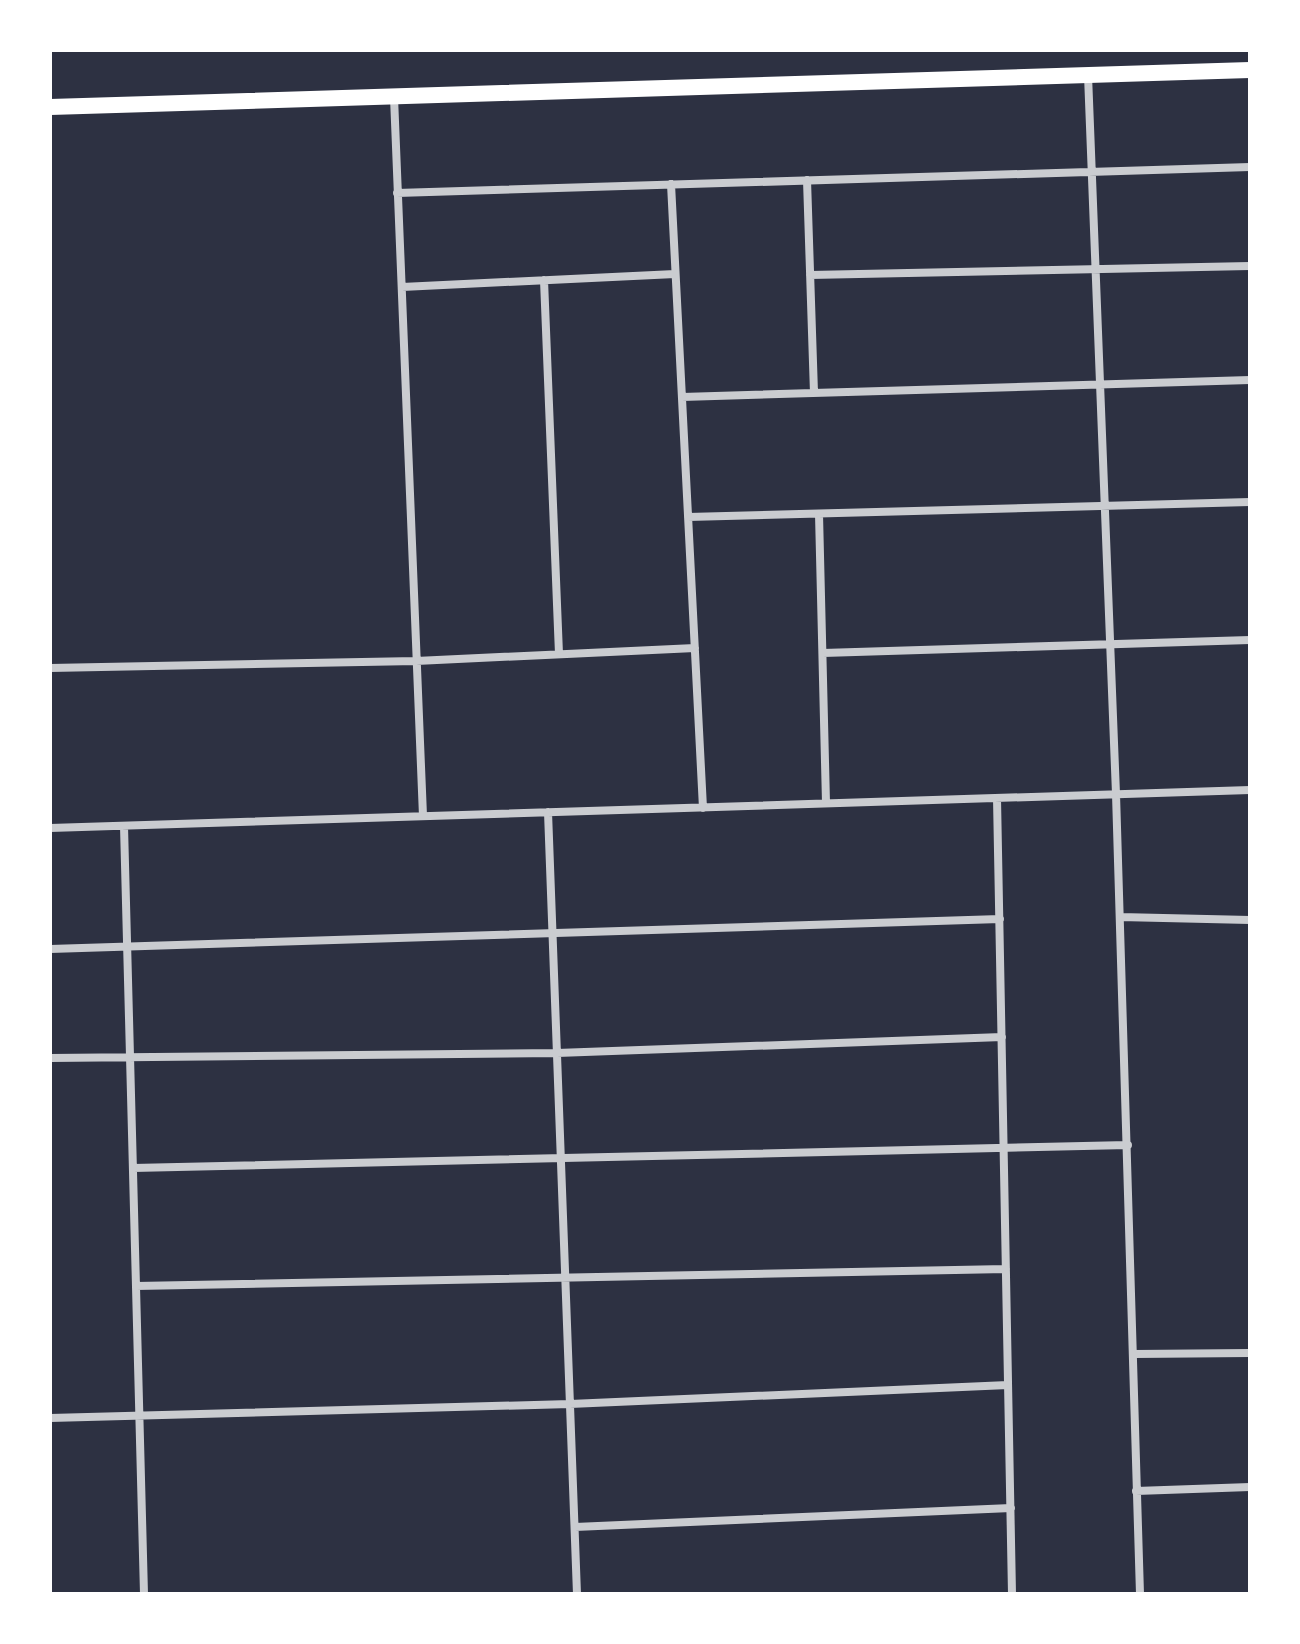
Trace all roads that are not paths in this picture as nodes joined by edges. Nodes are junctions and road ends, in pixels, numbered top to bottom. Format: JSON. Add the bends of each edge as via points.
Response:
{"nodes":[{"id":1,"x":1250,"y":70,"type":"edge"},
{"id":2,"x":1088,"y":74,"type":"junction"},
{"id":3,"x":394,"y":96,"type":"junction"},
{"id":4,"x":50,"y":107,"type":"edge"},
{"id":5,"x":1250,"y":167,"type":"edge"},
{"id":6,"x":1092,"y":170,"type":"junction"},
{"id":7,"x":807,"y":180,"type":"junction"},
{"id":8,"x":671,"y":184,"type":"junction"},
{"id":9,"x":397,"y":193,"type":"junction"},
{"id":10,"x":1250,"y":266,"type":"edge"},
{"id":11,"x":1096,"y":269,"type":"junction"},
{"id":12,"x":675,"y":274,"type":"junction"},
{"id":13,"x":810,"y":275,"type":"junction"},
{"id":14,"x":544,"y":280,"type":"junction"},
{"id":15,"x":402,"y":287,"type":"junction"},
{"id":16,"x":1250,"y":380,"type":"edge"},
{"id":17,"x":1100,"y":384,"type":"junction"},
{"id":18,"x":814,"y":393,"type":"junction"},
{"id":19,"x":682,"y":397,"type":"junction"},
{"id":20,"x":1250,"y":502,"type":"edge"},
{"id":21,"x":1105,"y":508,"type":"junction"},
{"id":22,"x":819,"y":514,"type":"junction"},
{"id":23,"x":688,"y":517,"type":"junction"},
{"id":24,"x":1250,"y":640,"type":"edge"},
{"id":25,"x":1110,"y":644,"type":"junction"},
{"id":26,"x":695,"y":648,"type":"junction"},
{"id":27,"x":823,"y":653,"type":"junction"},
{"id":28,"x":559,"y":654,"type":"junction"},
{"id":29,"x":416,"y":661,"type":"junction"},
{"id":30,"x":50,"y":668,"type":"edge"},
{"id":31,"x":1250,"y":790,"type":"edge"},
{"id":32,"x":1116,"y":794,"type":"junction"},
{"id":33,"x":997,"y":798,"type":"junction"},
{"id":34,"x":826,"y":803,"type":"junction"},
{"id":35,"x":703,"y":808,"type":"junction"},
{"id":36,"x":548,"y":812,"type":"junction"},
{"id":37,"x":423,"y":816,"type":"junction"},
{"id":38,"x":124,"y":826,"type":"junction"},
{"id":39,"x":50,"y":828,"type":"edge"},
{"id":40,"x":1120,"y":917,"type":"junction"},
{"id":41,"x":1000,"y":919,"type":"junction"},
{"id":42,"x":1250,"y":920,"type":"edge"},
{"id":43,"x":552,"y":933,"type":"junction"},
{"id":44,"x":128,"y":947,"type":"junction"},
{"id":45,"x":50,"y":949,"type":"edge"},
{"id":46,"x":1002,"y":1037,"type":"junction"},
{"id":47,"x":557,"y":1053,"type":"junction"},
{"id":48,"x":130,"y":1056,"type":"junction"},
{"id":49,"x":50,"y":1058,"type":"edge"},
{"id":50,"x":1128,"y":1145,"type":"junction"},
{"id":51,"x":1004,"y":1148,"type":"junction"},
{"id":52,"x":561,"y":1158,"type":"junction"},
{"id":53,"x":133,"y":1168,"type":"junction"},
{"id":54,"x":1006,"y":1269,"type":"junction"},
{"id":55,"x":565,"y":1277,"type":"junction"},
{"id":56,"x":136,"y":1286,"type":"junction"},
{"id":57,"x":1250,"y":1353,"type":"edge"},
{"id":58,"x":1134,"y":1354,"type":"junction"},
{"id":59,"x":1008,"y":1385,"type":"junction"},
{"id":60,"x":570,"y":1404,"type":"junction"},
{"id":61,"x":140,"y":1416,"type":"junction"},
{"id":62,"x":50,"y":1418,"type":"edge"},
{"id":63,"x":1250,"y":1487,"type":"edge"},
{"id":64,"x":1136,"y":1491,"type":"junction"},
{"id":65,"x":1011,"y":1508,"type":"junction"},
{"id":66,"x":575,"y":1527,"type":"junction"},
{"id":67,"x":144,"y":1594,"type":"edge"},
{"id":68,"x":577,"y":1594,"type":"edge"},
{"id":69,"x":1012,"y":1594,"type":"edge"},
{"id":70,"x":1140,"y":1594,"type":"edge"}],
"edges":[{"from":1,"to":2,"type":"main road"},
{"from":2,"to":3,"type":"main road"},
{"from":2,"to":6,"type":"street"},
{"from":3,"to":4,"type":"main road"},
{"from":3,"to":9,"type":"street"},
{"from":5,"to":6,"type":"street"},
{"from":6,"to":7,"type":"street"},
{"from":6,"to":11,"type":"street"},
{"from":7,"to":8,"type":"street"},
{"from":7,"to":13,"type":"street"},
{"from":8,"to":9,"type":"street"},
{"from":8,"to":12,"type":"street"},
{"from":9,"to":15,"type":"street"},
{"from":10,"to":11,"type":"street"},
{"from":11,"to":13,"type":"street"},
{"from":11,"to":17,"type":"street"},
{"from":12,"to":14,"type":"street"},
{"from":12,"to":19,"type":"street"},
{"from":13,"to":18,"type":"street"},
{"from":14,"to":15,"type":"street"},
{"from":14,"to":28,"type":"street"},
{"from":15,"to":29,"type":"street"},
{"from":16,"to":17,"type":"street"},
{"from":17,"to":18,"type":"street"},
{"from":17,"to":21,"type":"street"},
{"from":18,"to":19,"type":"street"},
{"from":19,"to":23,"type":"street"},
{"from":20,"to":21,"type":"street"},
{"from":21,"to":22,"type":"street"},
{"from":21,"to":25,"type":"street"},
{"from":22,"to":23,"type":"street"},
{"from":22,"to":27,"type":"street"},
{"from":23,"to":26,"type":"street"},
{"from":24,"to":25,"type":"street"},
{"from":25,"to":27,"type":"street"},
{"from":25,"to":32,"type":"street"},
{"from":26,"to":28,"type":"street"},
{"from":26,"to":35,"type":"street"},
{"from":27,"to":34,"type":"street"},
{"from":28,"to":29,"type":"street"},
{"from":29,"to":30,"type":"street"},
{"from":29,"to":37,"type":"street"},
{"from":31,"to":32,"type":"street"},
{"from":32,"to":33,"type":"street"},
{"from":32,"to":40,"type":"street"},
{"from":33,"to":34,"type":"street"},
{"from":33,"to":41,"type":"street"},
{"from":34,"to":35,"type":"street"},
{"from":35,"to":36,"type":"street"},
{"from":36,"to":37,"type":"street"},
{"from":36,"to":43,"type":"street"},
{"from":37,"to":38,"type":"street"},
{"from":38,"to":39,"type":"street"},
{"from":38,"to":44,"type":"street"},
{"from":40,"to":42,"type":"street"},
{"from":40,"to":50,"type":"street"},
{"from":41,"to":43,"type":"street"},
{"from":41,"to":46,"type":"street"},
{"from":43,"to":44,"type":"street"},
{"from":43,"to":47,"type":"street"},
{"from":44,"to":45,"type":"street"},
{"from":44,"to":48,"type":"street"},
{"from":46,"to":47,"type":"street"},
{"from":46,"to":51,"type":"street"},
{"from":47,"to":48,"type":"street"},
{"from":47,"to":52,"type":"street"},
{"from":48,"to":49,"type":"street"},
{"from":48,"to":53,"type":"street"},
{"from":50,"to":51,"type":"street"},
{"from":50,"to":58,"type":"street"},
{"from":51,"to":52,"type":"street"},
{"from":51,"to":54,"type":"street"},
{"from":52,"to":53,"type":"street"},
{"from":52,"to":55,"type":"street"},
{"from":53,"to":56,"type":"street"},
{"from":54,"to":55,"type":"street"},
{"from":54,"to":59,"type":"street"},
{"from":55,"to":56,"type":"street"},
{"from":55,"to":60,"type":"street"},
{"from":56,"to":61,"type":"street"},
{"from":57,"to":58,"type":"street"},
{"from":58,"to":64,"type":"street"},
{"from":59,"to":60,"type":"street"},
{"from":59,"to":65,"type":"street"},
{"from":60,"to":61,"type":"street"},
{"from":60,"to":66,"type":"street"},
{"from":61,"to":62,"type":"street"},
{"from":61,"to":67,"type":"street"},
{"from":63,"to":64,"type":"street"},
{"from":64,"to":70,"type":"street"},
{"from":65,"to":66,"type":"street"},
{"from":65,"to":69,"type":"street"},
{"from":66,"to":68,"type":"street"}]}
